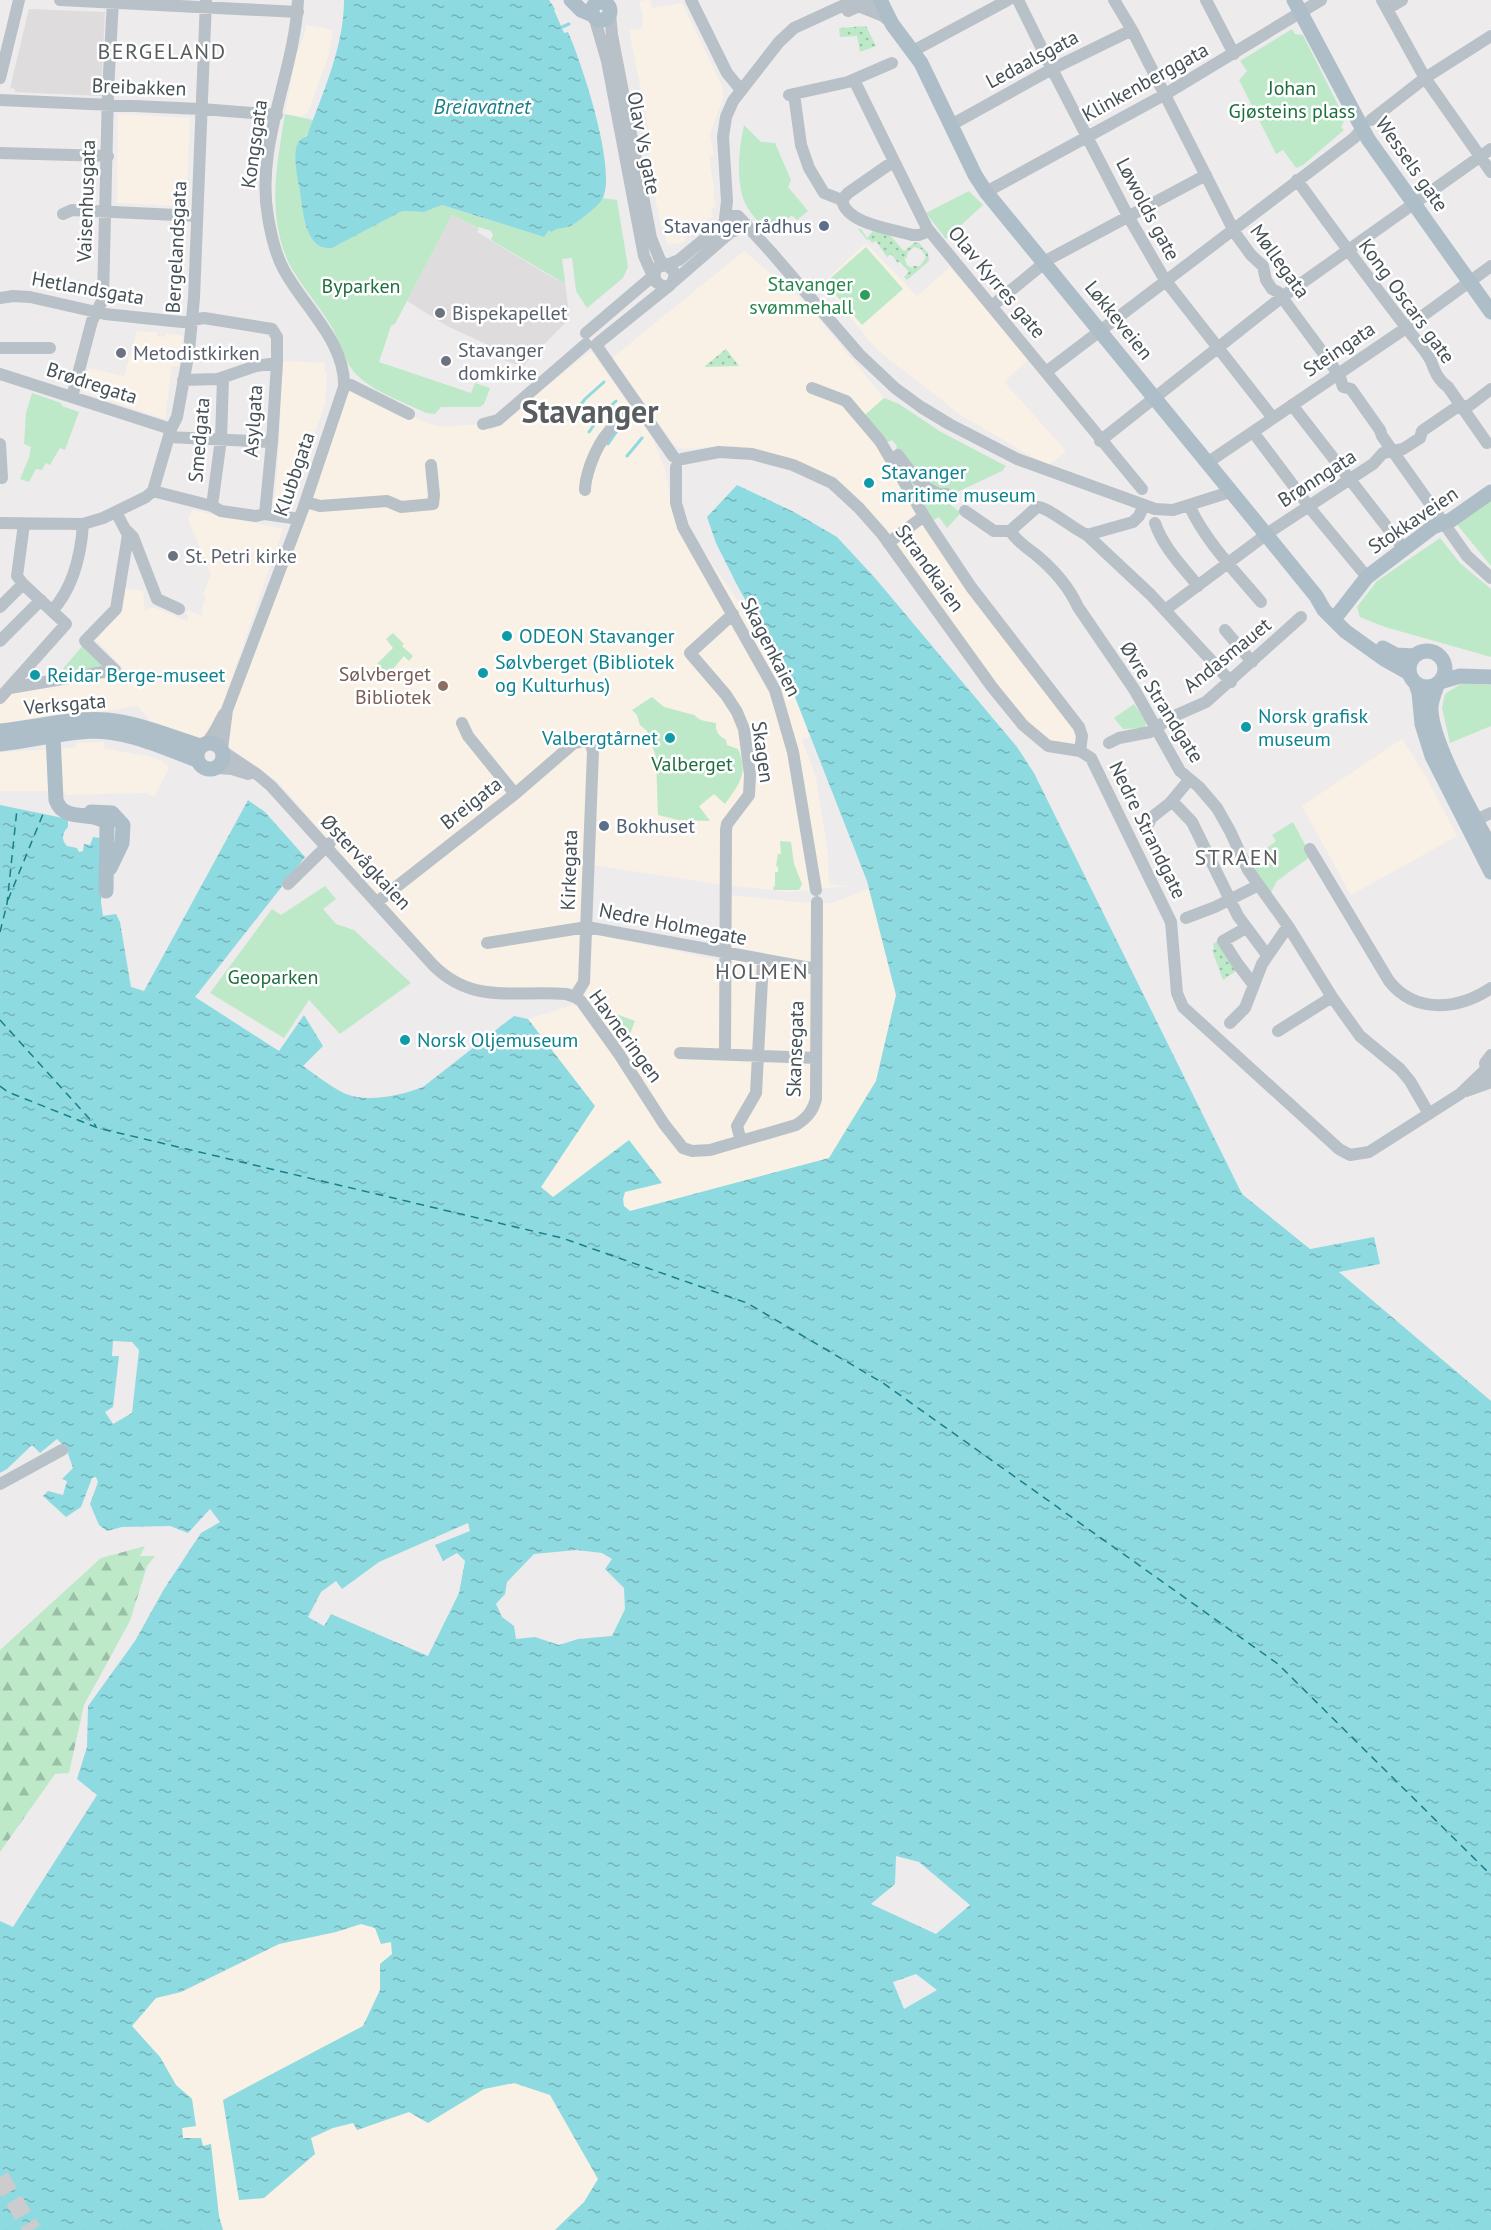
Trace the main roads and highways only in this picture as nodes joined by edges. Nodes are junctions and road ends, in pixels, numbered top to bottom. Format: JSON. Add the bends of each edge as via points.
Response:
{"nodes":[{"id":1,"x":571,"y":0,"type":"edge"},
{"id":2,"x":880,"y":0,"type":"edge"},
{"id":3,"x":890,"y":0,"type":"edge"},
{"id":4,"x":1297,"y":6,"type":"edge"},
{"id":5,"x":601,"y":7,"type":"edge"},
{"id":6,"x":913,"y":51,"type":"junction"},
{"id":7,"x":1491,"y":312,"type":"edge"},
{"id":8,"x":1491,"y":492,"type":"edge"},
{"id":9,"x":1318,"y":599,"type":"junction"},
{"id":10,"x":1339,"y":614,"type":"junction"},
{"id":11,"x":1414,"y":656,"type":"junction"},
{"id":12,"x":1444,"y":663,"type":"junction"},
{"id":13,"x":1491,"y":668,"type":"edge"},
{"id":14,"x":1491,"y":677,"type":"edge"},
{"id":15,"x":1413,"y":678,"type":"junction"},
{"id":16,"x":1439,"y":683,"type":"junction"},
{"id":17,"x":0,"y":731,"type":"edge"},
{"id":18,"x":53,"y":736,"type":"junction"},
{"id":19,"x":0,"y":744,"type":"edge"},
{"id":20,"x":201,"y":750,"type":"junction"},
{"id":21,"x":58,"y":805,"type":"junction"},
{"id":22,"x":1491,"y":848,"type":"edge"},
{"id":23,"x":1491,"y":872,"type":"edge"}],
"edges":[{"from":1,"to":5,"type":"main road","via":[[581,10]]},
{"from":2,"to":6,"type":"main road","name":"Løkkeveien"},
{"from":3,"to":6,"type":"main road","name":"Løkkeveien"},
{"from":4,"to":7,"type":"main road","name":"Wessels gate","via":[[1413,204]]},
{"from":6,"to":9,"type":"main road","name":"Løkkeveien","via":[[986,192]]},
{"from":8,"to":10,"type":"main road","name":"Stokkaveien","via":[[1433,527],[1367,577]]},
{"from":9,"to":10,"type":"main road","name":"Løkkeveien"},
{"from":9,"to":15,"type":"main road","name":"Løkkeveien","via":[[1345,631]]},
{"from":10,"to":11,"type":"main road","name":"Løkkeveien","via":[[1387,651]]},
{"from":11,"to":12,"type":"main road","via":[[1430,651]]},
{"from":11,"to":15,"type":"main road","via":[[1409,666]]},
{"from":12,"to":13,"type":"main road"},
{"from":12,"to":16,"type":"main road"},
{"from":14,"to":16,"type":"main road","via":[[1460,676]]},
{"from":15,"to":16,"type":"main road","via":[[1426,687]]},
{"from":15,"to":23,"type":"main road","via":[[1432,756]]},
{"from":16,"to":22,"type":"main road","via":[[1431,706],[1436,733]]},
{"from":17,"to":20,"type":"main road","name":"Verksgata","via":[[104,720],[127,723]]},
{"from":18,"to":19,"type":"main road","name":"Verksgata"},
{"from":18,"to":20,"type":"main road","name":"Verksgata","via":[[93,731]]},
{"from":18,"to":21,"type":"main road","name":"Verksgata"},
{"from":20,"to":20,"type":"main road","via":[[214,744],[222,750],[223,759],[217,768],[205,769]]},
{"from":21,"to":21,"type":"main road","via":[[69,814],[106,821],[107,884],[122,843],[123,825],[112,813],[66,810]]}]}
